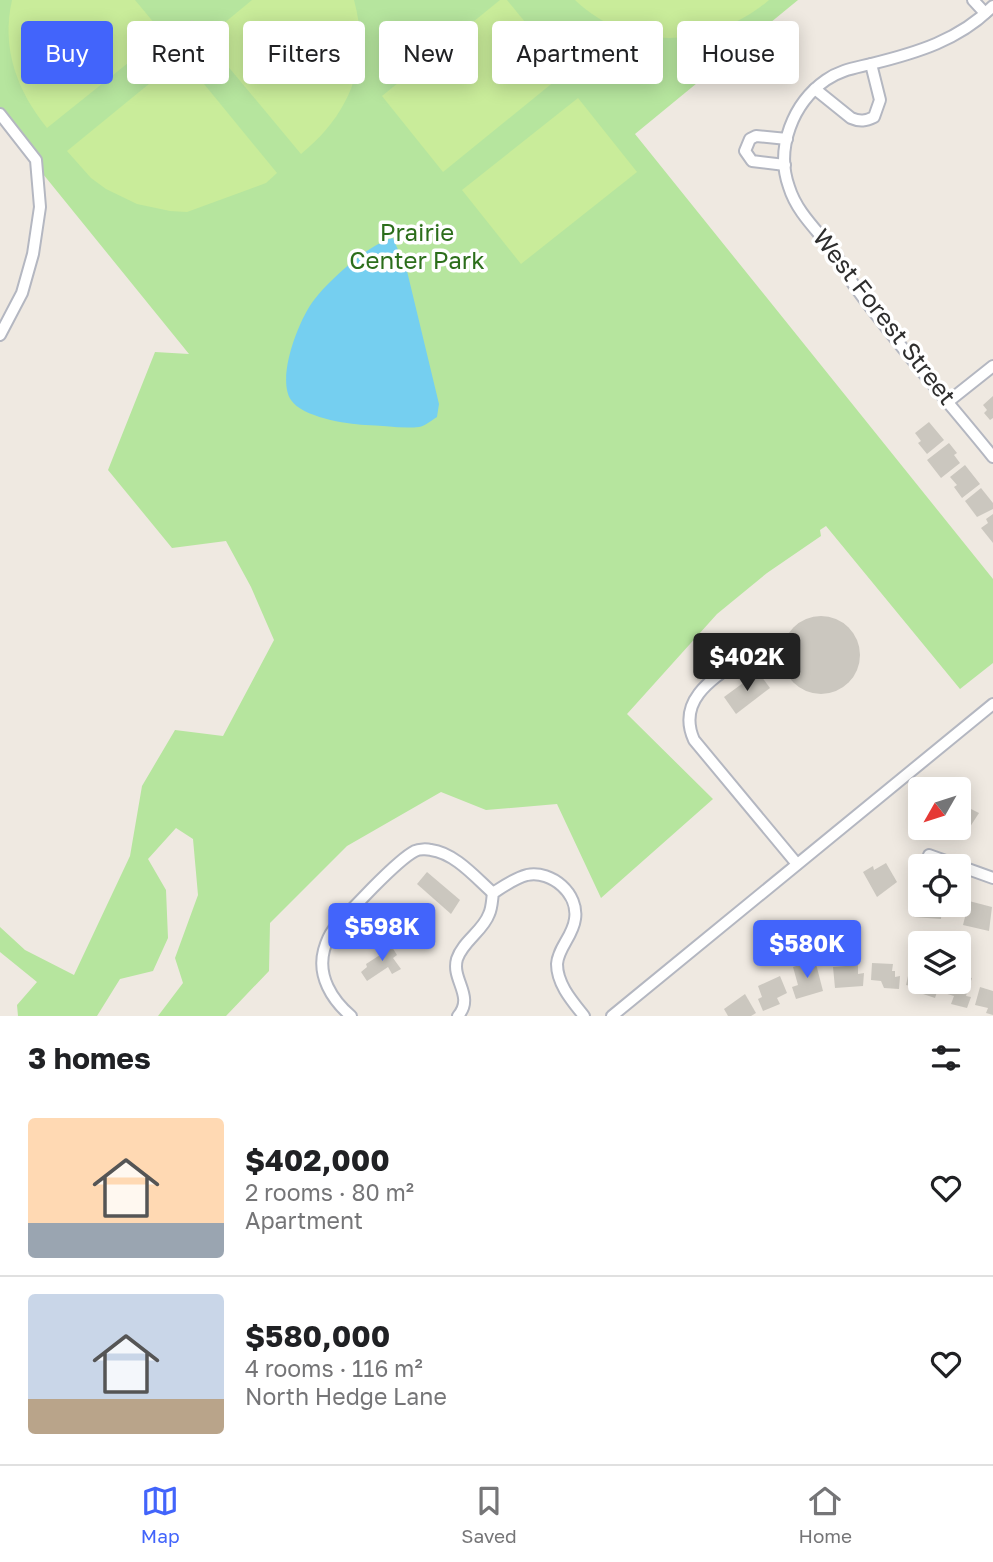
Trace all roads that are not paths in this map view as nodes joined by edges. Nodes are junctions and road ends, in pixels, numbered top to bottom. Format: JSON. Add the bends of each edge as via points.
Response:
{"nodes":[{"id":1,"x":973,"y":0,"type":"edge"},
{"id":2,"x":989,"y":9,"type":"edge"},
{"id":3,"x":871,"y":64,"type":"junction"},
{"id":4,"x":815,"y":89,"type":"junction"},
{"id":5,"x":0,"y":114,"type":"edge"},
{"id":6,"x":787,"y":139,"type":"junction"},
{"id":7,"x":785,"y":168,"type":"junction"},
{"id":8,"x":0,"y":335,"type":"edge"},
{"id":9,"x":993,"y":366,"type":"edge"},
{"id":10,"x":949,"y":401,"type":"junction"},
{"id":11,"x":993,"y":457,"type":"edge"},
{"id":12,"x":753,"y":651,"type":"dead end"},
{"id":13,"x":993,"y":704,"type":"edge"},
{"id":14,"x":797,"y":864,"type":"junction"},
{"id":15,"x":971,"y":870,"type":"edge"},
{"id":16,"x":993,"y":878,"type":"edge"},
{"id":17,"x":493,"y":892,"type":"junction"},
{"id":18,"x":351,"y":1016,"type":"edge"},
{"id":19,"x":458,"y":1016,"type":"edge"},
{"id":20,"x":584,"y":1016,"type":"edge"},
{"id":21,"x":612,"y":1016,"type":"edge"}],
"edges":[{"from":1,"to":2,"type":"street"},
{"from":2,"to":3,"type":"street","via":[[956,36]]},
{"from":3,"to":4,"type":"street","via":[[841,72]]},
{"from":3,"to":4,"type":"street","via":[[880,100],[874,117],[866,121],[851,118]]},
{"from":4,"to":6,"type":"street","via":[[799,108]]},
{"from":5,"to":8,"type":"street","via":[[36,160],[40,208],[22,293]]},
{"from":6,"to":7,"type":"street"},
{"from":6,"to":7,"type":"street","via":[[756,136],[745,151],[752,161]]},
{"from":7,"to":10,"type":"street","name":"West Forest Street","via":[[803,215]]},
{"from":9,"to":10,"type":"street"},
{"from":10,"to":11,"type":"street","name":"West Forest Street"},
{"from":12,"to":14,"type":"street","via":[[695,696],[688,727]]},
{"from":13,"to":14,"type":"street"},
{"from":14,"to":21,"type":"street"},
{"from":15,"to":16,"type":"street"},
{"from":17,"to":18,"type":"street","via":[[454,860],[433,850],[417,850],[399,863],[331,933],[323,952],[329,992]]},
{"from":17,"to":19,"type":"street","via":[[489,916],[458,957],[456,968],[466,1004]]},
{"from":17,"to":20,"type":"street","via":[[528,875],[545,876],[561,884],[576,917],[557,962],[559,980]]}]}
